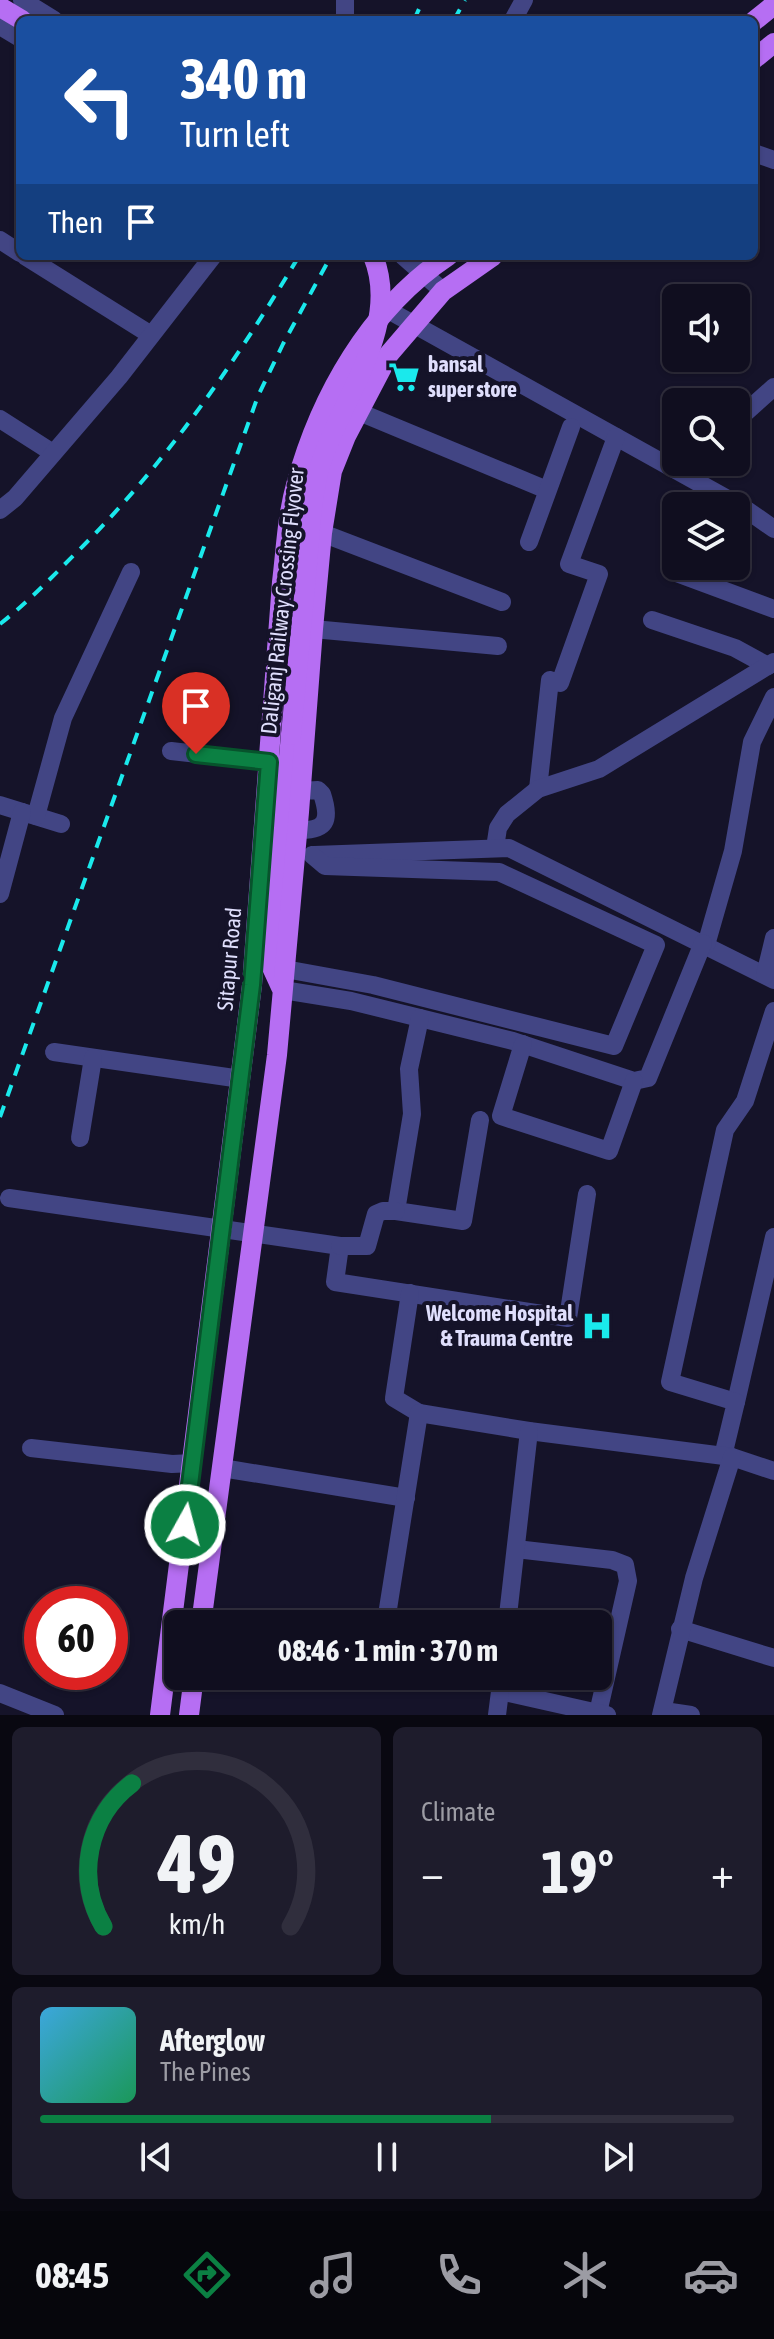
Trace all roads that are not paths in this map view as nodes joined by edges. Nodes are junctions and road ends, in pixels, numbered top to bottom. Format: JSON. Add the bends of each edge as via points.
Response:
{"nodes":[{"id":1,"x":22,"y":0,"type":"edge"},
{"id":2,"x":774,"y":5,"type":"edge"},
{"id":3,"x":48,"y":16,"type":"edge"},
{"id":4,"x":758,"y":18,"type":"edge"},
{"id":5,"x":774,"y":43,"type":"edge"},
{"id":6,"x":758,"y":56,"type":"edge"},
{"id":7,"x":31,"y":260,"type":"edge"},
{"id":8,"x":210,"y":260,"type":"edge"},
{"id":9,"x":374,"y":260,"type":"edge"},
{"id":10,"x":408,"y":260,"type":"edge"},
{"id":11,"x":442,"y":260,"type":"edge"},
{"id":12,"x":487,"y":260,"type":"edge"},
{"id":13,"x":423,"y":273,"type":"junction"},
{"id":14,"x":443,"y":291,"type":"junction"},
{"id":15,"x":388,"y":310,"type":"junction"},
{"id":16,"x":413,"y":326,"type":"junction"},
{"id":17,"x":151,"y":335,"type":"junction"},
{"id":18,"x":774,"y":387,"type":"edge"},
{"id":19,"x":750,"y":408,"type":"edge"},
{"id":20,"x":359,"y":412,"type":"junction"},
{"id":21,"x":0,"y":419,"type":"edge"},
{"id":22,"x":571,"y":427,"type":"dead end"},
{"id":23,"x":616,"y":437,"type":"junction"},
{"id":24,"x":53,"y":453,"type":"junction"},
{"id":25,"x":662,"y":457,"type":"edge"},
{"id":26,"x":697,"y":476,"type":"edge"},
{"id":27,"x":547,"y":490,"type":"junction"},
{"id":28,"x":0,"y":510,"type":"edge"},
{"id":29,"x":774,"y":529,"type":"edge"},
{"id":30,"x":322,"y":533,"type":"junction"},
{"id":31,"x":529,"y":542,"type":"dead end"},
{"id":32,"x":131,"y":572,"type":"dead end"},
{"id":33,"x":696,"y":580,"type":"edge"},
{"id":34,"x":502,"y":602,"type":"dead end"},
{"id":35,"x":774,"y":609,"type":"edge"},
{"id":36,"x":652,"y":620,"type":"dead end"},
{"id":37,"x":313,"y":629,"type":"junction"},
{"id":38,"x":498,"y":646,"type":"dead end"},
{"id":39,"x":772,"y":664,"type":"edge"},
{"id":40,"x":774,"y":697,"type":"edge"},
{"id":41,"x":171,"y":751,"type":"dead end"},
{"id":42,"x":269,"y":762,"type":"junction"},
{"id":43,"x":538,"y":789,"type":"junction"},
{"id":44,"x":0,"y":805,"type":"edge"},
{"id":45,"x":29,"y":814,"type":"junction"},
{"id":46,"x":61,"y":824,"type":"dead end"},
{"id":47,"x":495,"y":848,"type":"junction"},
{"id":48,"x":304,"y":853,"type":"junction"},
{"id":49,"x":0,"y":894,"type":"edge"},
{"id":50,"x":774,"y":938,"type":"edge"},
{"id":51,"x":704,"y":944,"type":"junction"},
{"id":52,"x":278,"y":966,"type":"junction"},
{"id":53,"x":770,"y":978,"type":"edge"},
{"id":54,"x":252,"y":985,"type":"junction"},
{"id":55,"x":283,"y":990,"type":"junction"},
{"id":56,"x":774,"y":1011,"type":"edge"},
{"id":57,"x":420,"y":1018,"type":"junction"},
{"id":58,"x":523,"y":1044,"type":"junction"},
{"id":59,"x":54,"y":1052,"type":"dead end"},
{"id":60,"x":93,"y":1058,"type":"junction"},
{"id":61,"x":241,"y":1079,"type":"junction"},
{"id":62,"x":634,"y":1081,"type":"junction"},
{"id":63,"x":480,"y":1120,"type":"dead end"},
{"id":64,"x":80,"y":1138,"type":"dead end"},
{"id":65,"x":587,"y":1194,"type":"dead end"},
{"id":66,"x":9,"y":1198,"type":"dead end"},
{"id":67,"x":396,"y":1211,"type":"junction"},
{"id":68,"x":223,"y":1227,"type":"junction"},
{"id":69,"x":253,"y":1232,"type":"junction"},
{"id":70,"x":774,"y":1237,"type":"edge"},
{"id":71,"x":340,"y":1246,"type":"junction"},
{"id":72,"x":410,"y":1293,"type":"junction"},
{"id":73,"x":736,"y":1402,"type":"junction"},
{"id":74,"x":419,"y":1413,"type":"junction"},
{"id":75,"x":529,"y":1431,"type":"junction"},
{"id":76,"x":31,"y":1448,"type":"dead end"},
{"id":77,"x":728,"y":1457,"type":"junction"},
{"id":78,"x":193,"y":1463,"type":"junction"},
{"id":79,"x":222,"y":1468,"type":"junction"},
{"id":80,"x":774,"y":1471,"type":"edge"},
{"id":81,"x":406,"y":1498,"type":"junction"},
{"id":82,"x":516,"y":1549,"type":"junction"},
{"id":83,"x":203,"y":1610,"type":"edge"},
{"id":84,"x":388,"y":1610,"type":"edge"},
{"id":85,"x":509,"y":1610,"type":"edge"},
{"id":86,"x":680,"y":1629,"type":"junction"},
{"id":87,"x":774,"y":1658,"type":"edge"},
{"id":88,"x":192,"y":1690,"type":"edge"},
{"id":89,"x":500,"y":1690,"type":"edge"},
{"id":90,"x":524,"y":1690,"type":"edge"},
{"id":91,"x":0,"y":1693,"type":"edge"},
{"id":92,"x":663,"y":1713,"type":"edge"},
{"id":93,"x":603,"y":1714,"type":"edge"},
{"id":94,"x":55,"y":1715,"type":"edge"},
{"id":95,"x":160,"y":1715,"type":"edge"},
{"id":96,"x":189,"y":1715,"type":"edge"},
{"id":97,"x":497,"y":1715,"type":"edge"},
{"id":98,"x":691,"y":1715,"type":"edge"}],
"edges":[{"from":1,"to":3,"type":"street"},
{"from":2,"to":4,"type":"main road"},
{"from":5,"to":6,"type":"main road"},
{"from":7,"to":17,"type":"street"},
{"from":8,"to":17,"type":"street"},
{"from":9,"to":52,"type":"main road","name":"Daliganj Railway Crossing Flyover","bridge":true,"via":[[380,294],[375,333],[319,467],[311,520],[291,735]]},
{"from":10,"to":13,"type":"street"},
{"from":11,"to":13,"type":"main road","name":"Sitapur Road"},
{"from":12,"to":14,"type":"main road"},
{"from":13,"to":14,"type":"street"},
{"from":13,"to":15,"type":"main road","name":"Sitapur Road"},
{"from":14,"to":16,"type":"main road"},
{"from":15,"to":16,"type":"street"},
{"from":15,"to":42,"type":"main road","name":"Sitapur Road","via":[[362,339],[332,392],[296,486],[282,582]]},
{"from":16,"to":20,"type":"main road","via":[[389,354]]},
{"from":16,"to":23,"type":"street"},
{"from":17,"to":24,"type":"street"},
{"from":18,"to":19,"type":"street"},
{"from":20,"to":27,"type":"street"},
{"from":20,"to":30,"type":"main road","via":[[332,471]]},
{"from":21,"to":24,"type":"street"},
{"from":22,"to":27,"type":"street"},
{"from":23,"to":25,"type":"street"},
{"from":23,"to":43,"type":"street","via":[[569,564],[599,574],[560,683],[550,680]]},
{"from":24,"to":28,"type":"street"},
{"from":26,"to":29,"type":"street"},
{"from":27,"to":31,"type":"street"},
{"from":30,"to":34,"type":"street"},
{"from":30,"to":37,"type":"main road"},
{"from":32,"to":45,"type":"street","via":[[63,718]]},
{"from":33,"to":35,"type":"street"},
{"from":36,"to":39,"type":"street"},
{"from":37,"to":38,"type":"street"},
{"from":37,"to":48,"type":"main road","via":[[298,830]]},
{"from":39,"to":43,"type":"street","via":[[599,769]]},
{"from":40,"to":51,"type":"street","via":[[752,742],[733,851]]},
{"from":41,"to":42,"type":"street"},
{"from":42,"to":54,"type":"main road","name":"Sitapur Road"},
{"from":43,"to":47,"type":"street","via":[[507,814]]},
{"from":44,"to":45,"type":"street"},
{"from":45,"to":46,"type":"street"},
{"from":45,"to":49,"type":"street"},
{"from":47,"to":48,"type":"street"},
{"from":47,"to":51,"type":"street","via":[[509,848]]},
{"from":48,"to":52,"type":"main road"},
{"from":48,"to":52,"type":"street","via":[[325,866],[499,872],[656,945],[614,1046]]},
{"from":50,"to":53,"type":"street"},
{"from":51,"to":53,"type":"street"},
{"from":51,"to":62,"type":"street","via":[[648,1078]]},
{"from":52,"to":54,"type":"main road"},
{"from":52,"to":55,"type":"main road"},
{"from":54,"to":61,"type":"main road","name":"Sitapur Road"},
{"from":55,"to":57,"type":"street"},
{"from":55,"to":69,"type":"main road"},
{"from":56,"to":73,"type":"street","via":[[745,1101],[725,1130],[670,1382]]},
{"from":57,"to":58,"type":"street"},
{"from":57,"to":67,"type":"street","via":[[409,1069],[412,1114]]},
{"from":58,"to":62,"type":"street"},
{"from":58,"to":62,"type":"street","via":[[501,1116],[609,1151]]},
{"from":59,"to":60,"type":"street"},
{"from":60,"to":61,"type":"street"},
{"from":60,"to":64,"type":"street"},
{"from":61,"to":68,"type":"main road","name":"Sitapur Road"},
{"from":63,"to":67,"type":"street","via":[[463,1221]]},
{"from":65,"to":72,"type":"street","via":[[568,1318]]},
{"from":66,"to":68,"type":"street"},
{"from":67,"to":71,"type":"street","via":[[376,1214],[367,1246]]},
{"from":68,"to":69,"type":"street"},
{"from":68,"to":78,"type":"main road","name":"Sitapur Road"},
{"from":69,"to":71,"type":"street"},
{"from":69,"to":79,"type":"main road"},
{"from":70,"to":73,"type":"street"},
{"from":71,"to":72,"type":"street","via":[[335,1282]]},
{"from":72,"to":74,"type":"street","via":[[394,1398]]},
{"from":73,"to":77,"type":"street"},
{"from":74,"to":75,"type":"street"},
{"from":74,"to":81,"type":"street"},
{"from":75,"to":77,"type":"street"},
{"from":75,"to":82,"type":"street"},
{"from":76,"to":78,"type":"street"},
{"from":77,"to":80,"type":"street"},
{"from":77,"to":86,"type":"street"},
{"from":78,"to":95,"type":"main road","name":"Sitapur Road"},
{"from":79,"to":81,"type":"street"},
{"from":79,"to":83,"type":"main road"},
{"from":81,"to":84,"type":"street"},
{"from":82,"to":85,"type":"street"},
{"from":82,"to":93,"type":"street","via":[[625,1565],[628,1581]]},
{"from":86,"to":87,"type":"street"},
{"from":86,"to":92,"type":"street"},
{"from":88,"to":96,"type":"main road"},
{"from":89,"to":97,"type":"street"},
{"from":90,"to":93,"type":"street"},
{"from":91,"to":94,"type":"street"},
{"from":92,"to":98,"type":"street"}]}
